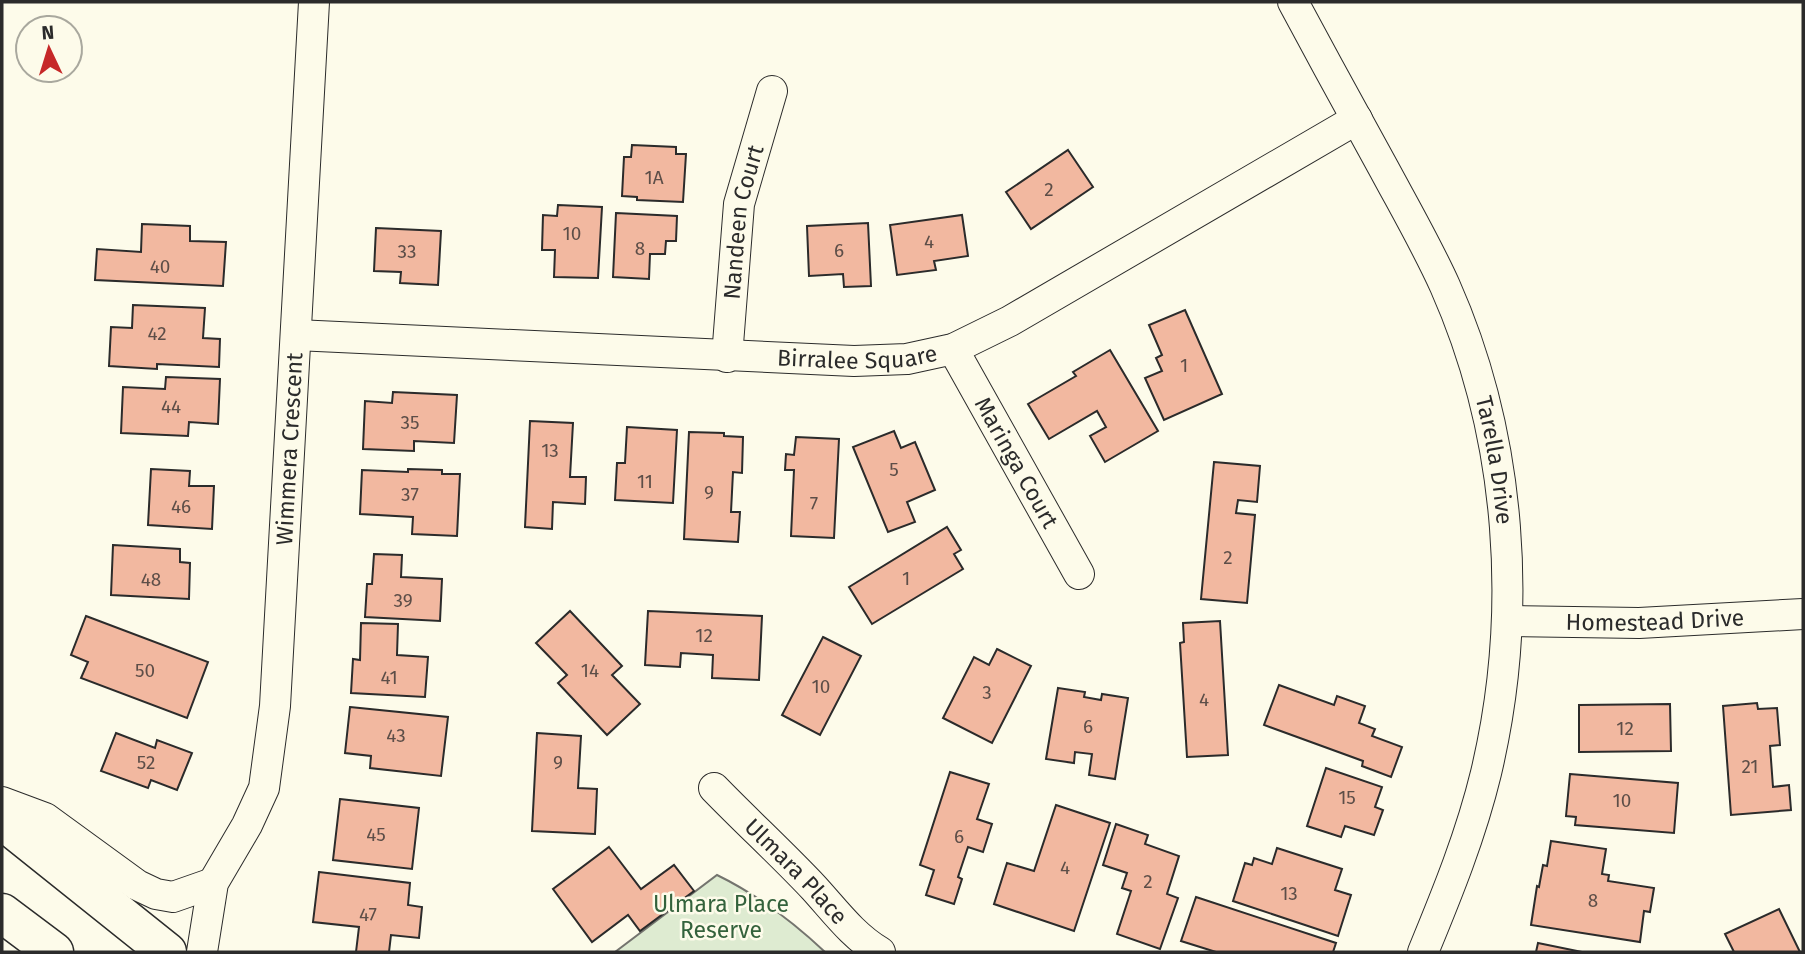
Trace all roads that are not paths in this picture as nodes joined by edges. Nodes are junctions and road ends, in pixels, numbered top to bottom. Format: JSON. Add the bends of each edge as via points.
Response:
{"nodes":[{"id":1,"x":314,"y":2,"type":"edge"},
{"id":2,"x":1293,"y":2,"type":"edge"},
{"id":3,"x":772,"y":91,"type":"dead end"},
{"id":4,"x":1357,"y":119,"type":"junction"},
{"id":5,"x":296,"y":335,"type":"junction"},
{"id":6,"x":953,"y":349,"type":"junction"},
{"id":7,"x":727,"y":357,"type":"junction"},
{"id":8,"x":1079,"y":575,"type":"dead end"},
{"id":9,"x":1803,"y":614,"type":"edge"},
{"id":10,"x":1508,"y":621,"type":"junction"},
{"id":11,"x":714,"y":788,"type":"dead end"},
{"id":12,"x":2,"y":802,"type":"edge"},
{"id":13,"x":2,"y":820,"type":"edge"},
{"id":14,"x":213,"y":883,"type":"junction"},
{"id":15,"x":2,"y":914,"type":"edge"},
{"id":16,"x":54,"y":952,"type":"edge"},
{"id":17,"x":167,"y":952,"type":"edge"},
{"id":18,"x":202,"y":952,"type":"edge"},
{"id":19,"x":880,"y":952,"type":"edge"},
{"id":20,"x":1423,"y":952,"type":"edge"}],
"edges":[{"from":1,"to":5,"type":"street","name":"Wimmera Crescent"},
{"from":2,"to":4,"type":"street","name":"Tarella Drive"},
{"from":3,"to":7,"type":"street","name":"Nandeen Court","via":[[739,204]]},
{"from":4,"to":6,"type":"street","name":"Birralee Square","via":[[1010,321]]},
{"from":4,"to":10,"type":"street","name":"Tarella Drive","via":[[1446,287],[1474,365],[1500,486]]},
{"from":5,"to":7,"type":"street","name":"Birralee Square"},
{"from":5,"to":14,"type":"street","name":"Wimmera Crescent","via":[[269,759],[264,788]]},
{"from":6,"to":7,"type":"street","name":"Birralee Square","via":[[907,359],[854,361]]},
{"from":6,"to":8,"type":"street","name":"Maringa Court"},
{"from":9,"to":10,"type":"street","name":"Homestead Drive","via":[[1639,623]]},
{"from":10,"to":20,"type":"street","name":"Tarella Drive","via":[[1501,697],[1486,772],[1471,828]]},
{"from":11,"to":19,"type":"street","name":"Ulmara Place","via":[[841,920]]},
{"from":12,"to":14,"type":"street","via":[[45,818],[156,894],[173,897]]},
{"from":13,"to":17,"type":"main road"},
{"from":14,"to":18,"type":"street"},
{"from":15,"to":16,"type":"main road"}]}
